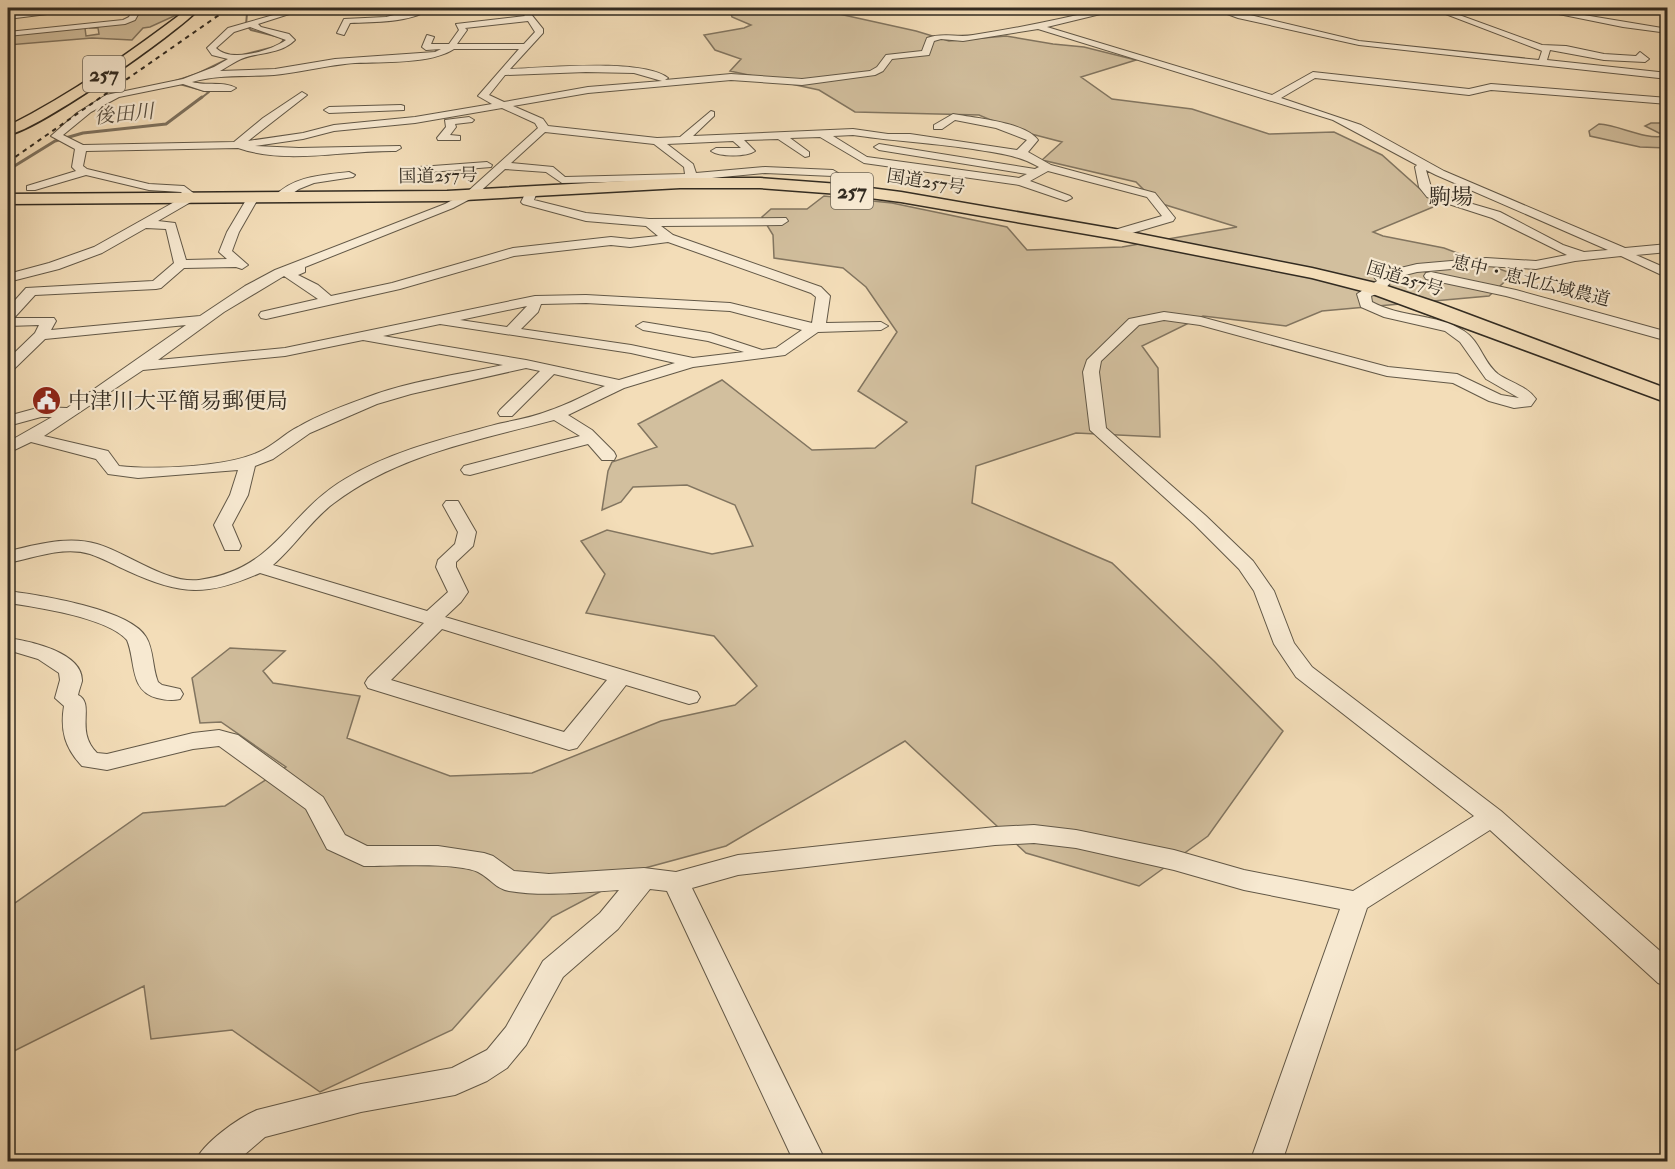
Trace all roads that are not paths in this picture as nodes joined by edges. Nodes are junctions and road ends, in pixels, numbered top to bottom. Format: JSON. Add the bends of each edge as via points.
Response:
{"nodes":[{"id":1,"x":90,"y":8,"type":"edge"},
{"id":2,"x":130,"y":8,"type":"edge"},
{"id":3,"x":195,"y":8,"type":"edge"},
{"id":4,"x":304,"y":8,"type":"edge"},
{"id":5,"x":426,"y":8,"type":"edge"},
{"id":6,"x":522,"y":8,"type":"edge"},
{"id":7,"x":1114,"y":8,"type":"edge"},
{"id":8,"x":1215,"y":8,"type":"edge"},
{"id":9,"x":1434,"y":8,"type":"edge"},
{"id":10,"x":1533,"y":8,"type":"edge"},
{"id":11,"x":8,"y":17,"type":"edge"},
{"id":12,"x":531,"y":18,"type":"junction"},
{"id":13,"x":253,"y":23,"type":"junction"},
{"id":14,"x":1038,"y":27,"type":"junction"},
{"id":15,"x":1668,"y":31,"type":"edge"},
{"id":16,"x":341,"y":33,"type":"dead end"},
{"id":17,"x":8,"y":34,"type":"edge"},
{"id":18,"x":430,"y":38,"type":"dead end"},
{"id":19,"x":525,"y":46,"type":"junction"},
{"id":20,"x":452,"y":47,"type":"junction"},
{"id":21,"x":1540,"y":47,"type":"junction"},
{"id":22,"x":1468,"y":55,"type":"junction"},
{"id":23,"x":422,"y":56,"type":"junction"},
{"id":24,"x":1640,"y":56,"type":"dead end"},
{"id":25,"x":491,"y":57,"type":"dead end"},
{"id":26,"x":502,"y":57,"type":"dead end"},
{"id":27,"x":567,"y":57,"type":"dead end"},
{"id":28,"x":234,"y":58,"type":"junction"},
{"id":29,"x":514,"y":58,"type":"junction"},
{"id":30,"x":1542,"y":62,"type":"junction"},
{"id":31,"x":633,"y":63,"type":"dead end"},
{"id":32,"x":642,"y":71,"type":"junction"},
{"id":33,"x":502,"y":72,"type":"junction"},
{"id":34,"x":557,"y":72,"type":"junction"},
{"id":35,"x":200,"y":75,"type":"junction"},
{"id":36,"x":1668,"y":76,"type":"edge"},
{"id":37,"x":177,"y":82,"type":"junction"},
{"id":38,"x":668,"y":82,"type":"junction"},
{"id":39,"x":1491,"y":87,"type":"junction"},
{"id":40,"x":231,"y":88,"type":"dead end"},
{"id":41,"x":302,"y":95,"type":"dead end"},
{"id":42,"x":408,"y":96,"type":"dead end"},
{"id":43,"x":1274,"y":99,"type":"junction"},
{"id":44,"x":1668,"y":101,"type":"edge"},
{"id":45,"x":499,"y":104,"type":"junction"},
{"id":46,"x":401,"y":108,"type":"junction"},
{"id":47,"x":329,"y":110,"type":"dead end"},
{"id":48,"x":519,"y":112,"type":"junction"},
{"id":49,"x":711,"y":114,"type":"dead end"},
{"id":50,"x":395,"y":122,"type":"junction"},
{"id":51,"x":923,"y":125,"type":"dead end"},
{"id":52,"x":938,"y":128,"type":"junction"},
{"id":53,"x":543,"y":129,"type":"junction"},
{"id":54,"x":8,"y":131,"type":"edge"},
{"id":55,"x":823,"y":134,"type":"junction"},
{"id":56,"x":781,"y":136,"type":"junction"},
{"id":57,"x":735,"y":137,"type":"junction"},
{"id":58,"x":456,"y":138,"type":"dead end"},
{"id":59,"x":1006,"y":139,"type":"dead end"},
{"id":60,"x":683,"y":140,"type":"junction"},
{"id":61,"x":657,"y":141,"type":"junction"},
{"id":62,"x":833,"y":141,"type":"junction"},
{"id":63,"x":943,"y":142,"type":"junction"},
{"id":64,"x":1030,"y":143,"type":"junction"},
{"id":65,"x":239,"y":145,"type":"junction"},
{"id":66,"x":81,"y":148,"type":"junction"},
{"id":67,"x":396,"y":148,"type":"dead end"},
{"id":68,"x":713,"y":152,"type":"dead end"},
{"id":69,"x":922,"y":153,"type":"junction"},
{"id":70,"x":806,"y":154,"type":"dead end"},
{"id":71,"x":1024,"y":154,"type":"junction"},
{"id":72,"x":961,"y":160,"type":"junction"},
{"id":73,"x":1426,"y":165,"type":"junction"},
{"id":74,"x":503,"y":166,"type":"junction"},
{"id":75,"x":1043,"y":170,"type":"junction"},
{"id":76,"x":406,"y":171,"type":"dead end"},
{"id":77,"x":86,"y":172,"type":"junction"},
{"id":78,"x":833,"y":173,"type":"dead end"},
{"id":79,"x":946,"y":173,"type":"junction"},
{"id":80,"x":349,"y":175,"type":"dead end"},
{"id":81,"x":691,"y":177,"type":"junction"},
{"id":82,"x":485,"y":182,"type":"junction"},
{"id":83,"x":1021,"y":182,"type":"junction"},
{"id":84,"x":32,"y":188,"type":"dead end"},
{"id":85,"x":531,"y":192,"type":"junction"},
{"id":86,"x":470,"y":195,"type":"junction"},
{"id":87,"x":192,"y":197,"type":"junction"},
{"id":88,"x":253,"y":197,"type":"junction"},
{"id":89,"x":280,"y":197,"type":"junction"},
{"id":90,"x":1066,"y":198,"type":"dead end"},
{"id":91,"x":8,"y":199,"type":"edge"},
{"id":92,"x":783,"y":221,"type":"dead end"},
{"id":93,"x":649,"y":223,"type":"junction"},
{"id":94,"x":146,"y":224,"type":"junction"},
{"id":95,"x":1115,"y":234,"type":"junction"},
{"id":96,"x":669,"y":238,"type":"junction"},
{"id":97,"x":1668,"y":248,"type":"edge"},
{"id":98,"x":1623,"y":252,"type":"junction"},
{"id":99,"x":1582,"y":256,"type":"junction"},
{"id":100,"x":239,"y":263,"type":"junction"},
{"id":101,"x":181,"y":264,"type":"junction"},
{"id":102,"x":296,"y":266,"type":"junction"},
{"id":103,"x":1668,"y":274,"type":"edge"},
{"id":104,"x":8,"y":278,"type":"edge"},
{"id":105,"x":1381,"y":286,"type":"junction"},
{"id":106,"x":250,"y":289,"type":"junction"},
{"id":107,"x":535,"y":300,"type":"junction"},
{"id":108,"x":329,"y":301,"type":"junction"},
{"id":109,"x":691,"y":304,"type":"junction"},
{"id":110,"x":266,"y":315,"type":"dead end"},
{"id":111,"x":8,"y":316,"type":"edge"},
{"id":112,"x":202,"y":320,"type":"junction"},
{"id":113,"x":434,"y":320,"type":"junction"},
{"id":114,"x":8,"y":322,"type":"edge"},
{"id":115,"x":643,"y":326,"type":"dead end"},
{"id":116,"x":881,"y":326,"type":"dead end"},
{"id":117,"x":811,"y":328,"type":"junction"},
{"id":118,"x":664,"y":329,"type":"junction"},
{"id":119,"x":510,"y":332,"type":"junction"},
{"id":120,"x":41,"y":335,"type":"junction"},
{"id":121,"x":367,"y":335,"type":"junction"},
{"id":122,"x":1668,"y":337,"type":"edge"},
{"id":123,"x":767,"y":354,"type":"junction"},
{"id":124,"x":692,"y":363,"type":"junction"},
{"id":125,"x":526,"y":364,"type":"junction"},
{"id":126,"x":138,"y":366,"type":"junction"},
{"id":127,"x":8,"y":367,"type":"edge"},
{"id":128,"x":551,"y":369,"type":"junction"},
{"id":129,"x":619,"y":385,"type":"junction"},
{"id":130,"x":1668,"y":397,"type":"edge"},
{"id":131,"x":69,"y":413,"type":"junction"},
{"id":132,"x":506,"y":413,"type":"dead end"},
{"id":133,"x":556,"y":414,"type":"junction"},
{"id":134,"x":8,"y":421,"type":"edge"},
{"id":135,"x":30,"y":437,"type":"junction"},
{"id":136,"x":591,"y":438,"type":"junction"},
{"id":137,"x":8,"y":448,"type":"edge"},
{"id":138,"x":608,"y":456,"type":"dead end"},
{"id":139,"x":247,"y":462,"type":"junction"},
{"id":140,"x":470,"y":470,"type":"dead end"},
{"id":141,"x":452,"y":505,"type":"dead end"},
{"id":142,"x":232,"y":546,"type":"dead end"},
{"id":143,"x":8,"y":557,"type":"edge"},
{"id":144,"x":259,"y":567,"type":"junction"},
{"id":145,"x":8,"y":597,"type":"edge"},
{"id":146,"x":435,"y":620,"type":"junction"},
{"id":147,"x":8,"y":644,"type":"edge"},
{"id":148,"x":621,"y":677,"type":"junction"},
{"id":149,"x":172,"y":694,"type":"dead end"},
{"id":150,"x":689,"y":697,"type":"dead end"},
{"id":151,"x":1492,"y":817,"type":"junction"},
{"id":152,"x":644,"y":878,"type":"junction"},
{"id":153,"x":676,"y":882,"type":"junction"},
{"id":154,"x":1356,"y":902,"type":"junction"},
{"id":155,"x":1668,"y":975,"type":"edge"},
{"id":156,"x":211,"y":1161,"type":"edge"},
{"id":157,"x":810,"y":1161,"type":"edge"},
{"id":158,"x":1266,"y":1161,"type":"edge"}],
"edges":[{"from":1,"to":11,"type":"street"},
{"from":2,"to":17,"type":"street","via":[[137,9],[125,22]]},
{"from":3,"to":54,"type":"highway","number":"257","via":[[83,88]]},
{"from":4,"to":13,"type":"street"},
{"from":5,"to":16,"type":"street","via":[[386,19],[342,21]]},
{"from":6,"to":12,"type":"street"},
{"from":7,"to":14,"type":"street"},
{"from":8,"to":22,"type":"street","via":[[1348,41]]},
{"from":9,"to":21,"type":"street"},
{"from":10,"to":15,"type":"street"},
{"from":12,"to":19,"type":"street","via":[[539,29]]},
{"from":12,"to":20,"type":"street","via":[[459,26],[463,30]]},
{"from":13,"to":28,"type":"street","via":[[228,32],[211,48]]},
{"from":13,"to":28,"type":"street","via":[[258,29],[289,38],[289,43],[279,51]]},
{"from":14,"to":38,"type":"street","via":[[963,39],[935,37],[926,53],[889,57],[880,69],[869,74],[802,82],[731,77]]},
{"from":14,"to":43,"type":"street"},
{"from":18,"to":20,"type":"street","via":[[426,47]]},
{"from":19,"to":20,"type":"street"},
{"from":19,"to":29,"type":"street"},
{"from":20,"to":23,"type":"street"},
{"from":21,"to":24,"type":"street","via":[[1645,59]]},
{"from":21,"to":30,"type":"street","via":[[1546,51]]},
{"from":22,"to":30,"type":"street"},
{"from":22,"to":39,"type":"street","via":[[1496,61]]},
{"from":23,"to":25,"type":"street"},
{"from":23,"to":35,"type":"street","via":[[382,54],[275,72]]},
{"from":26,"to":29,"type":"street"},
{"from":27,"to":34,"type":"street"},
{"from":28,"to":35,"type":"street"},
{"from":29,"to":33,"type":"street"},
{"from":30,"to":36,"type":"street"},
{"from":31,"to":32,"type":"street","via":[[648,64]]},
{"from":32,"to":34,"type":"street","via":[[607,68]]},
{"from":32,"to":38,"type":"street","via":[[655,73]]},
{"from":33,"to":34,"type":"street"},
{"from":33,"to":45,"type":"street","via":[[483,96]]},
{"from":35,"to":37,"type":"street"},
{"from":37,"to":40,"type":"street","via":[[209,89]]},
{"from":37,"to":66,"type":"street","via":[[110,96],[71,122],[60,138]]},
{"from":38,"to":45,"type":"street"},
{"from":39,"to":43,"type":"street","via":[[1469,92],[1313,75]]},
{"from":39,"to":44,"type":"street"},
{"from":41,"to":65,"type":"street","via":[[289,108],[261,123]]},
{"from":42,"to":46,"type":"street"},
{"from":43,"to":73,"type":"street","via":[[1346,122]]},
{"from":45,"to":48,"type":"street"},
{"from":45,"to":50,"type":"street","via":[[450,109],[417,124]]},
{"from":46,"to":47,"type":"street"},
{"from":46,"to":50,"type":"street"},
{"from":48,"to":53,"type":"street","via":[[542,123]]},
{"from":48,"to":58,"type":"street","via":[[449,122],[451,127],[442,138]]},
{"from":49,"to":60,"type":"street"},
{"from":50,"to":65,"type":"street"},
{"from":51,"to":52,"type":"street"},
{"from":52,"to":63,"type":"street","via":[[959,131]]},
{"from":52,"to":64,"type":"street","via":[[953,117],[998,125],[1030,136]]},
{"from":53,"to":61,"type":"street"},
{"from":53,"to":74,"type":"street"},
{"from":55,"to":56,"type":"street"},
{"from":55,"to":62,"type":"street"},
{"from":55,"to":63,"type":"street","via":[[853,132]]},
{"from":56,"to":57,"type":"street"},
{"from":56,"to":70,"type":"street"},
{"from":57,"to":60,"type":"street"},
{"from":57,"to":68,"type":"street","via":[[750,151]]},
{"from":59,"to":64,"type":"street"},
{"from":60,"to":61,"type":"street"},
{"from":61,"to":81,"type":"street","via":[[689,166]]},
{"from":62,"to":69,"type":"street"},
{"from":62,"to":79,"type":"street","via":[[864,160]]},
{"from":63,"to":69,"type":"street"},
{"from":63,"to":71,"type":"street"},
{"from":64,"to":71,"type":"street","via":[[1021,151]]},
{"from":65,"to":66,"type":"street"},
{"from":65,"to":67,"type":"street","via":[[290,152]]},
{"from":66,"to":77,"type":"street","via":[[77,167]]},
{"from":69,"to":72,"type":"street"},
{"from":71,"to":75,"type":"street"},
{"from":72,"to":75,"type":"street"},
{"from":72,"to":79,"type":"street"},
{"from":73,"to":98,"type":"street"},
{"from":73,"to":99,"type":"street","via":[[1420,167],[1431,195],[1496,215]]},
{"from":74,"to":81,"type":"street","via":[[549,169],[562,180]]},
{"from":74,"to":82,"type":"street"},
{"from":75,"to":83,"type":"street"},
{"from":75,"to":95,"type":"street","via":[[1151,195],[1168,218]]},
{"from":76,"to":82,"type":"street","via":[[488,163],[481,173]]},
{"from":77,"to":84,"type":"street"},
{"from":77,"to":87,"type":"street","via":[[149,187],[184,189]]},
{"from":78,"to":81,"type":"street","via":[[765,170]]},
{"from":79,"to":83,"type":"street"},
{"from":80,"to":89,"type":"street","via":[[295,186]]},
{"from":82,"to":86,"type":"street"},
{"from":83,"to":90,"type":"street"},
{"from":85,"to":86,"type":"highway","name":"国道257号","number":"257"},
{"from":85,"to":93,"type":"street","via":[[527,202],[564,212]]},
{"from":85,"to":95,"type":"highway","name":"国道257号","number":"257","via":[[680,183],[817,187],[901,197]]},
{"from":86,"to":89,"type":"highway","name":"国道257号","number":"257"},
{"from":86,"to":102,"type":"street"},
{"from":87,"to":88,"type":"highway","name":"国道257号","number":"257"},
{"from":87,"to":91,"type":"highway","name":"国道257号","number":"257"},
{"from":87,"to":94,"type":"street"},
{"from":88,"to":89,"type":"highway","name":"国道257号","number":"257"},
{"from":88,"to":100,"type":"street","via":[[225,252]]},
{"from":92,"to":93,"type":"street"},
{"from":93,"to":96,"type":"street"},
{"from":94,"to":101,"type":"street","via":[[171,226]]},
{"from":94,"to":104,"type":"street","via":[[76,259]]},
{"from":95,"to":105,"type":"highway","name":"国道257号","number":"257"},
{"from":96,"to":108,"type":"street","via":[[513,252]]},
{"from":96,"to":117,"type":"street","via":[[816,290],[823,296],[819,325]]},
{"from":97,"to":98,"type":"street"},
{"from":98,"to":99,"type":"street"},
{"from":98,"to":103,"type":"street"},
{"from":99,"to":105,"type":"street","via":[[1536,265],[1486,262],[1417,268],[1381,277]]},
{"from":100,"to":101,"type":"street"},
{"from":100,"to":106,"type":"street","via":[[255,275]]},
{"from":101,"to":111,"type":"street","via":[[156,285],[31,291]]},
{"from":102,"to":106,"type":"street"},
{"from":102,"to":108,"type":"street","via":[[300,269],[290,276]]},
{"from":105,"to":122,"type":"street","name":"恵中・恵北広域農道","via":[[1420,276],[1440,276]]},
{"from":105,"to":130,"type":"highway","name":"国道257号","number":"257"},
{"from":105,"to":151,"type":"street","via":[[1364,294],[1366,304],[1388,314],[1430,320],[1462,336],[1488,373],[1528,399],[1525,403],[1495,398],[1456,379],[1365,367],[1202,321],[1164,316],[1134,322],[1094,360],[1091,372],[1098,430],[1246,565],[1264,591],[1284,644],[1304,672]]},
{"from":106,"to":112,"type":"street"},
{"from":107,"to":109,"type":"street"},
{"from":107,"to":113,"type":"street"},
{"from":107,"to":119,"type":"street","via":[[533,309]]},
{"from":108,"to":110,"type":"street"},
{"from":109,"to":117,"type":"street","via":[[755,312]]},
{"from":109,"to":118,"type":"street"},
{"from":112,"to":120,"type":"street"},
{"from":112,"to":126,"type":"street"},
{"from":113,"to":119,"type":"street"},
{"from":113,"to":121,"type":"street"},
{"from":114,"to":120,"type":"street","via":[[49,321]]},
{"from":115,"to":118,"type":"street"},
{"from":116,"to":117,"type":"street"},
{"from":117,"to":123,"type":"street","via":[[780,352]]},
{"from":118,"to":123,"type":"street","via":[[711,337]]},
{"from":119,"to":124,"type":"street","via":[[631,349]]},
{"from":120,"to":127,"type":"street"},
{"from":121,"to":125,"type":"street","via":[[370,339]]},
{"from":121,"to":126,"type":"street","via":[[285,352]]},
{"from":123,"to":124,"type":"street"},
{"from":124,"to":129,"type":"street"},
{"from":125,"to":128,"type":"street"},
{"from":125,"to":139,"type":"street","via":[[407,390],[371,402],[304,430],[267,455]]},
{"from":126,"to":131,"type":"street"},
{"from":128,"to":129,"type":"street"},
{"from":128,"to":132,"type":"street"},
{"from":129,"to":133,"type":"street"},
{"from":131,"to":134,"type":"street","via":[[40,412]]},
{"from":131,"to":135,"type":"street"},
{"from":133,"to":136,"type":"street"},
{"from":133,"to":144,"type":"street","via":[[439,445],[350,483],[324,502]]},
{"from":135,"to":137,"type":"street"},
{"from":135,"to":139,"type":"street","via":[[102,455],[114,470],[138,473]]},
{"from":136,"to":138,"type":"street"},
{"from":136,"to":140,"type":"street"},
{"from":139,"to":142,"type":"street","via":[[245,480],[223,525]]},
{"from":141,"to":146,"type":"street","via":[[467,532],[464,546],[447,560],[446,567],[458,592]]},
{"from":143,"to":144,"type":"street","via":[[58,546],[92,548],[166,581],[196,586],[231,579]]},
{"from":144,"to":146,"type":"street"},
{"from":145,"to":149,"type":"street","via":[[106,620],[131,631],[140,642],[147,684]]},
{"from":146,"to":148,"type":"street"},
{"from":146,"to":148,"type":"street","via":[[376,683],[569,742]]},
{"from":147,"to":152,"type":"street","via":[[41,652],[69,671],[66,698],[76,703],[73,736],[90,760],[106,762],[219,738],[230,741],[315,803],[336,842],[364,856],[438,856],[484,862],[508,881],[549,884]]},
{"from":148,"to":150,"type":"street"},
{"from":151,"to":154,"type":"street"},
{"from":151,"to":155,"type":"street"},
{"from":152,"to":153,"type":"street"},
{"from":152,"to":156,"type":"street","via":[[609,921],[553,969],[516,1036],[497,1059],[455,1081],[361,1098],[257,1125]]},
{"from":153,"to":154,"type":"street","via":[[738,865],[1034,834],[1076,839],[1244,880]]},
{"from":153,"to":157,"type":"street"},
{"from":154,"to":158,"type":"street"}]}
